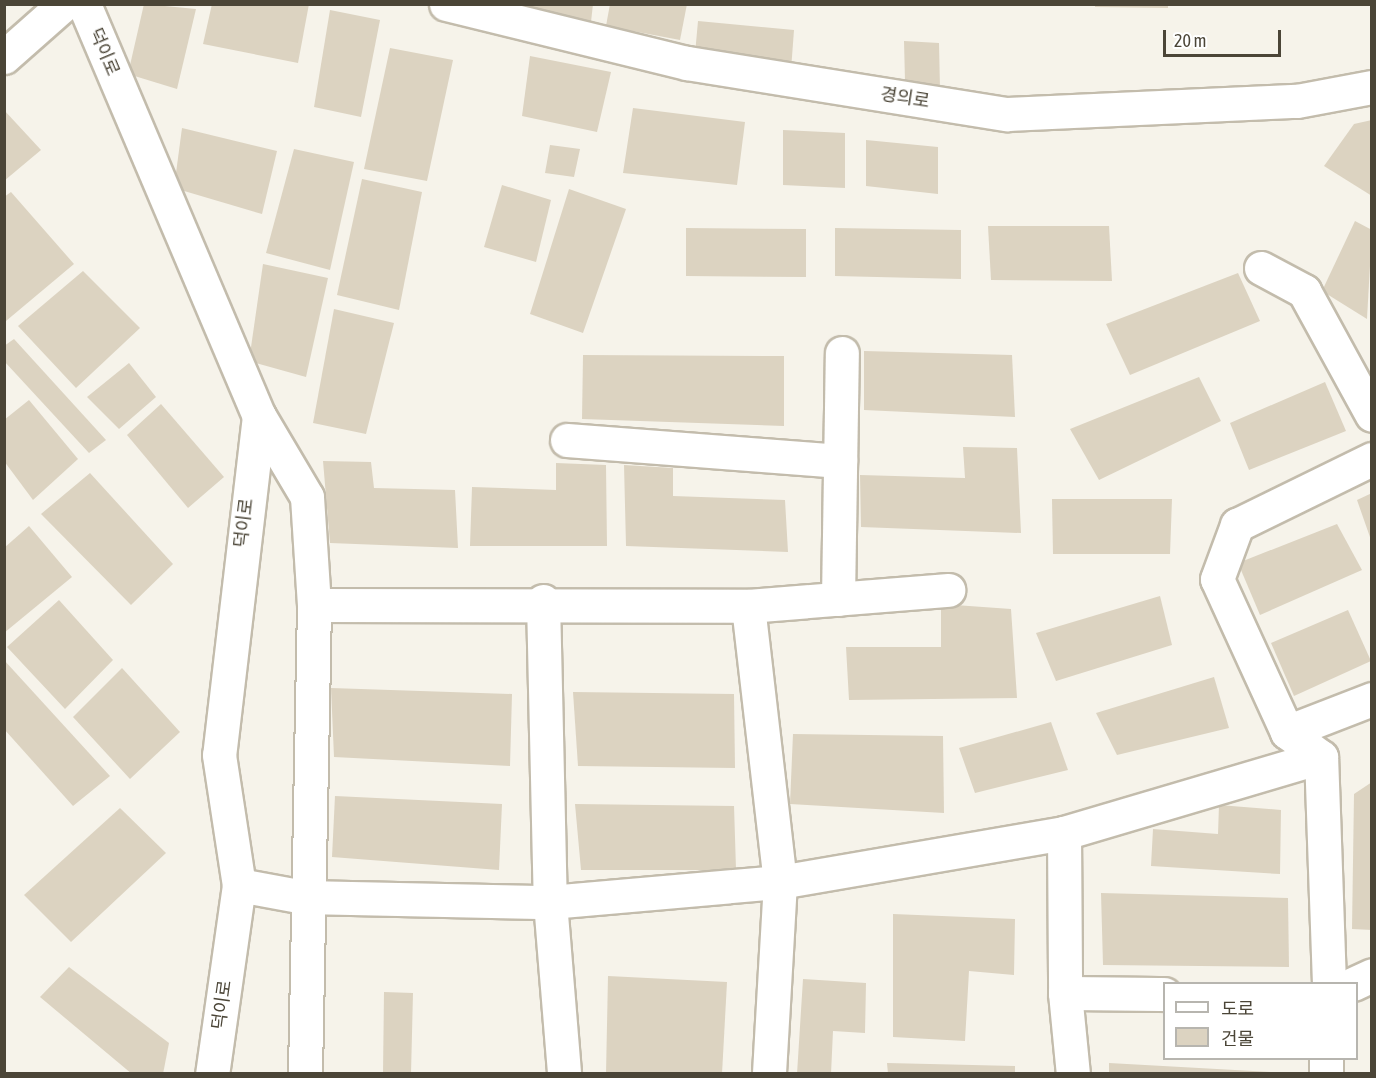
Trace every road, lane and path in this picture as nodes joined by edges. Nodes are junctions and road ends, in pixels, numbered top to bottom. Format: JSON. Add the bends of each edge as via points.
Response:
{"nodes":[{"id":1,"x":64,"y":4,"type":"edge"},
{"id":2,"x":84,"y":4,"type":"edge"},
{"id":3,"x":446,"y":4,"type":"edge"},
{"id":4,"x":4,"y":57,"type":"edge"},
{"id":5,"x":1371,"y":87,"type":"edge"},
{"id":6,"x":1261,"y":268,"type":"dead end"},
{"id":7,"x":842,"y":353,"type":"dead end"},
{"id":8,"x":1371,"y":415,"type":"edge"},
{"id":9,"x":259,"y":416,"type":"junction"},
{"id":10,"x":567,"y":440,"type":"dead end"},
{"id":11,"x":1371,"y":459,"type":"edge"},
{"id":12,"x":840,"y":461,"type":"junction"},
{"id":13,"x":948,"y":590,"type":"dead end"},
{"id":14,"x":838,"y":599,"type":"junction"},
{"id":15,"x":543,"y":601,"type":"junction"},
{"id":16,"x":314,"y":605,"type":"junction"},
{"id":17,"x":748,"y":606,"type":"junction"},
{"id":18,"x":1371,"y":699,"type":"edge"},
{"id":19,"x":1287,"y":732,"type":"junction"},
{"id":20,"x":1321,"y":757,"type":"junction"},
{"id":21,"x":1064,"y":833,"type":"junction"},
{"id":22,"x":780,"y":882,"type":"junction"},
{"id":23,"x":239,"y":885,"type":"junction"},
{"id":24,"x":304,"y":897,"type":"junction"},
{"id":25,"x":550,"y":903,"type":"junction"},
{"id":26,"x":1371,"y":975,"type":"edge"},
{"id":27,"x":1329,"y":982,"type":"edge"},
{"id":28,"x":1357,"y":982,"type":"edge"},
{"id":29,"x":1065,"y":993,"type":"junction"},
{"id":30,"x":1163,"y":994,"type":"edge"},
{"id":31,"x":212,"y":1074,"type":"edge"},
{"id":32,"x":305,"y":1074,"type":"edge"},
{"id":33,"x":564,"y":1074,"type":"edge"},
{"id":34,"x":770,"y":1074,"type":"edge"},
{"id":35,"x":1072,"y":1074,"type":"edge"}],
"edges":[{"from":1,"to":4,"type":"street"},
{"from":2,"to":9,"type":"street","name":"덕이로"},
{"from":3,"to":5,"type":"street","name":"경의로","via":[[687,63],[1007,114],[1297,101]]},
{"from":6,"to":8,"type":"street","via":[[1304,291]]},
{"from":7,"to":12,"type":"street"},
{"from":9,"to":16,"type":"street","via":[[307,497]]},
{"from":9,"to":23,"type":"street","name":"덕이로","via":[[219,754]]},
{"from":10,"to":12,"type":"street"},
{"from":11,"to":19,"type":"street","via":[[1237,525],[1217,579]]},
{"from":12,"to":14,"type":"street"},
{"from":13,"to":14,"type":"street"},
{"from":14,"to":17,"type":"street"},
{"from":15,"to":16,"type":"street"},
{"from":15,"to":17,"type":"street"},
{"from":15,"to":25,"type":"street"},
{"from":16,"to":24,"type":"street"},
{"from":17,"to":22,"type":"street"},
{"from":18,"to":19,"type":"street"},
{"from":19,"to":20,"type":"street"},
{"from":20,"to":21,"type":"street"},
{"from":20,"to":27,"type":"street"},
{"from":21,"to":22,"type":"street"},
{"from":21,"to":29,"type":"street"},
{"from":22,"to":25,"type":"street"},
{"from":22,"to":34,"type":"street"},
{"from":23,"to":24,"type":"street"},
{"from":23,"to":31,"type":"street","name":"덕이로"},
{"from":24,"to":25,"type":"street"},
{"from":24,"to":32,"type":"street"},
{"from":25,"to":33,"type":"street"},
{"from":26,"to":28,"type":"street"},
{"from":29,"to":30,"type":"street"},
{"from":29,"to":35,"type":"street"}]}
